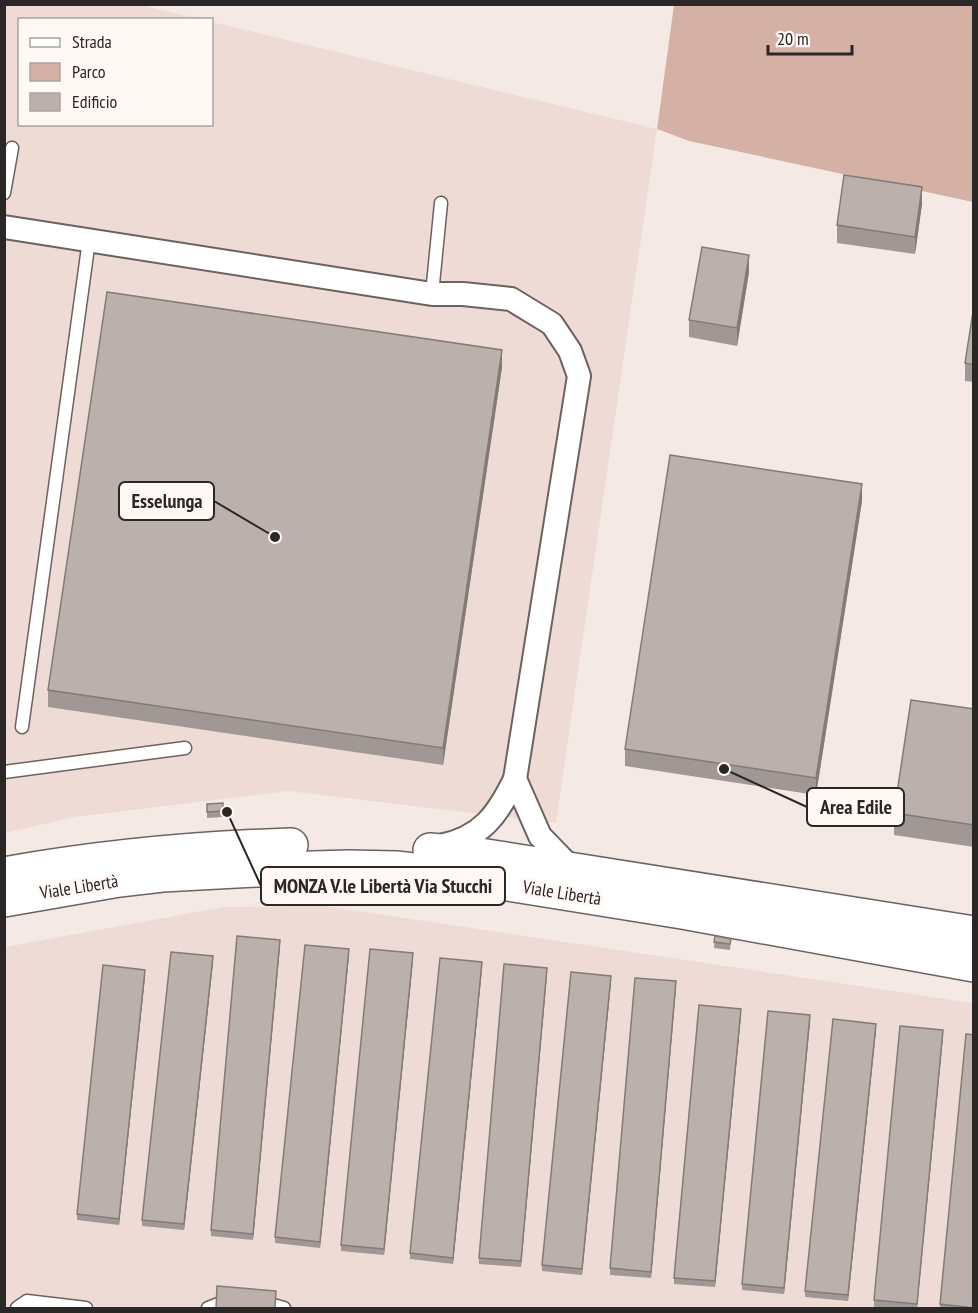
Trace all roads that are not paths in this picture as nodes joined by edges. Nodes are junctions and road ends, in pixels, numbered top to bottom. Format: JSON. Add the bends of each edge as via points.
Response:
{"nodes":[{"id":1,"x":12,"y":148,"type":"dead end"},
{"id":2,"x":4,"y":193,"type":"edge"},
{"id":3,"x":441,"y":203,"type":"dead end"},
{"id":4,"x":4,"y":226,"type":"edge"},
{"id":5,"x":89,"y":240,"type":"junction"},
{"id":6,"x":432,"y":294,"type":"junction"},
{"id":7,"x":22,"y":727,"type":"dead end"},
{"id":8,"x":185,"y":748,"type":"dead end"},
{"id":9,"x":4,"y":772,"type":"edge"},
{"id":10,"x":515,"y":779,"type":"junction"},
{"id":11,"x":424,"y":849,"type":"junction"},
{"id":12,"x":573,"y":871,"type":"junction"},
{"id":13,"x":4,"y":874,"type":"edge"},
{"id":14,"x":4,"y":900,"type":"edge"},
{"id":15,"x":974,"y":933,"type":"edge"},
{"id":16,"x":974,"y":965,"type":"edge"},
{"id":17,"x":17,"y":1308,"type":"edge"},
{"id":18,"x":86,"y":1308,"type":"edge"},
{"id":19,"x":208,"y":1308,"type":"edge"},
{"id":20,"x":284,"y":1308,"type":"edge"}],
"edges":[{"from":1,"to":2,"type":"lane"},
{"from":3,"to":6,"type":"lane"},
{"from":4,"to":5,"type":"street"},
{"from":5,"to":6,"type":"street"},
{"from":5,"to":7,"type":"lane"},
{"from":6,"to":10,"type":"street","via":[[511,299],[552,324],[570,351],[579,376]]},
{"from":8,"to":9,"type":"lane"},
{"from":10,"to":11,"type":"street","via":[[494,817],[474,834]]},
{"from":10,"to":12,"type":"street","via":[[540,836]]},
{"from":11,"to":12,"type":"main road","name":"Viale Libertà"},
{"from":11,"to":13,"type":"main road","name":"Viale Libertà","via":[[348,845],[226,848],[107,858]]},
{"from":12,"to":15,"type":"main road","name":"Viale Libertà"},
{"from":14,"to":16,"type":"main road","name":"Viale Libertà","via":[[162,875],[396,868],[671,910]]},
{"from":17,"to":18,"type":"lane","via":[[27,1301]]},
{"from":19,"to":20,"type":"lane","via":[[218,1304]]}]}
